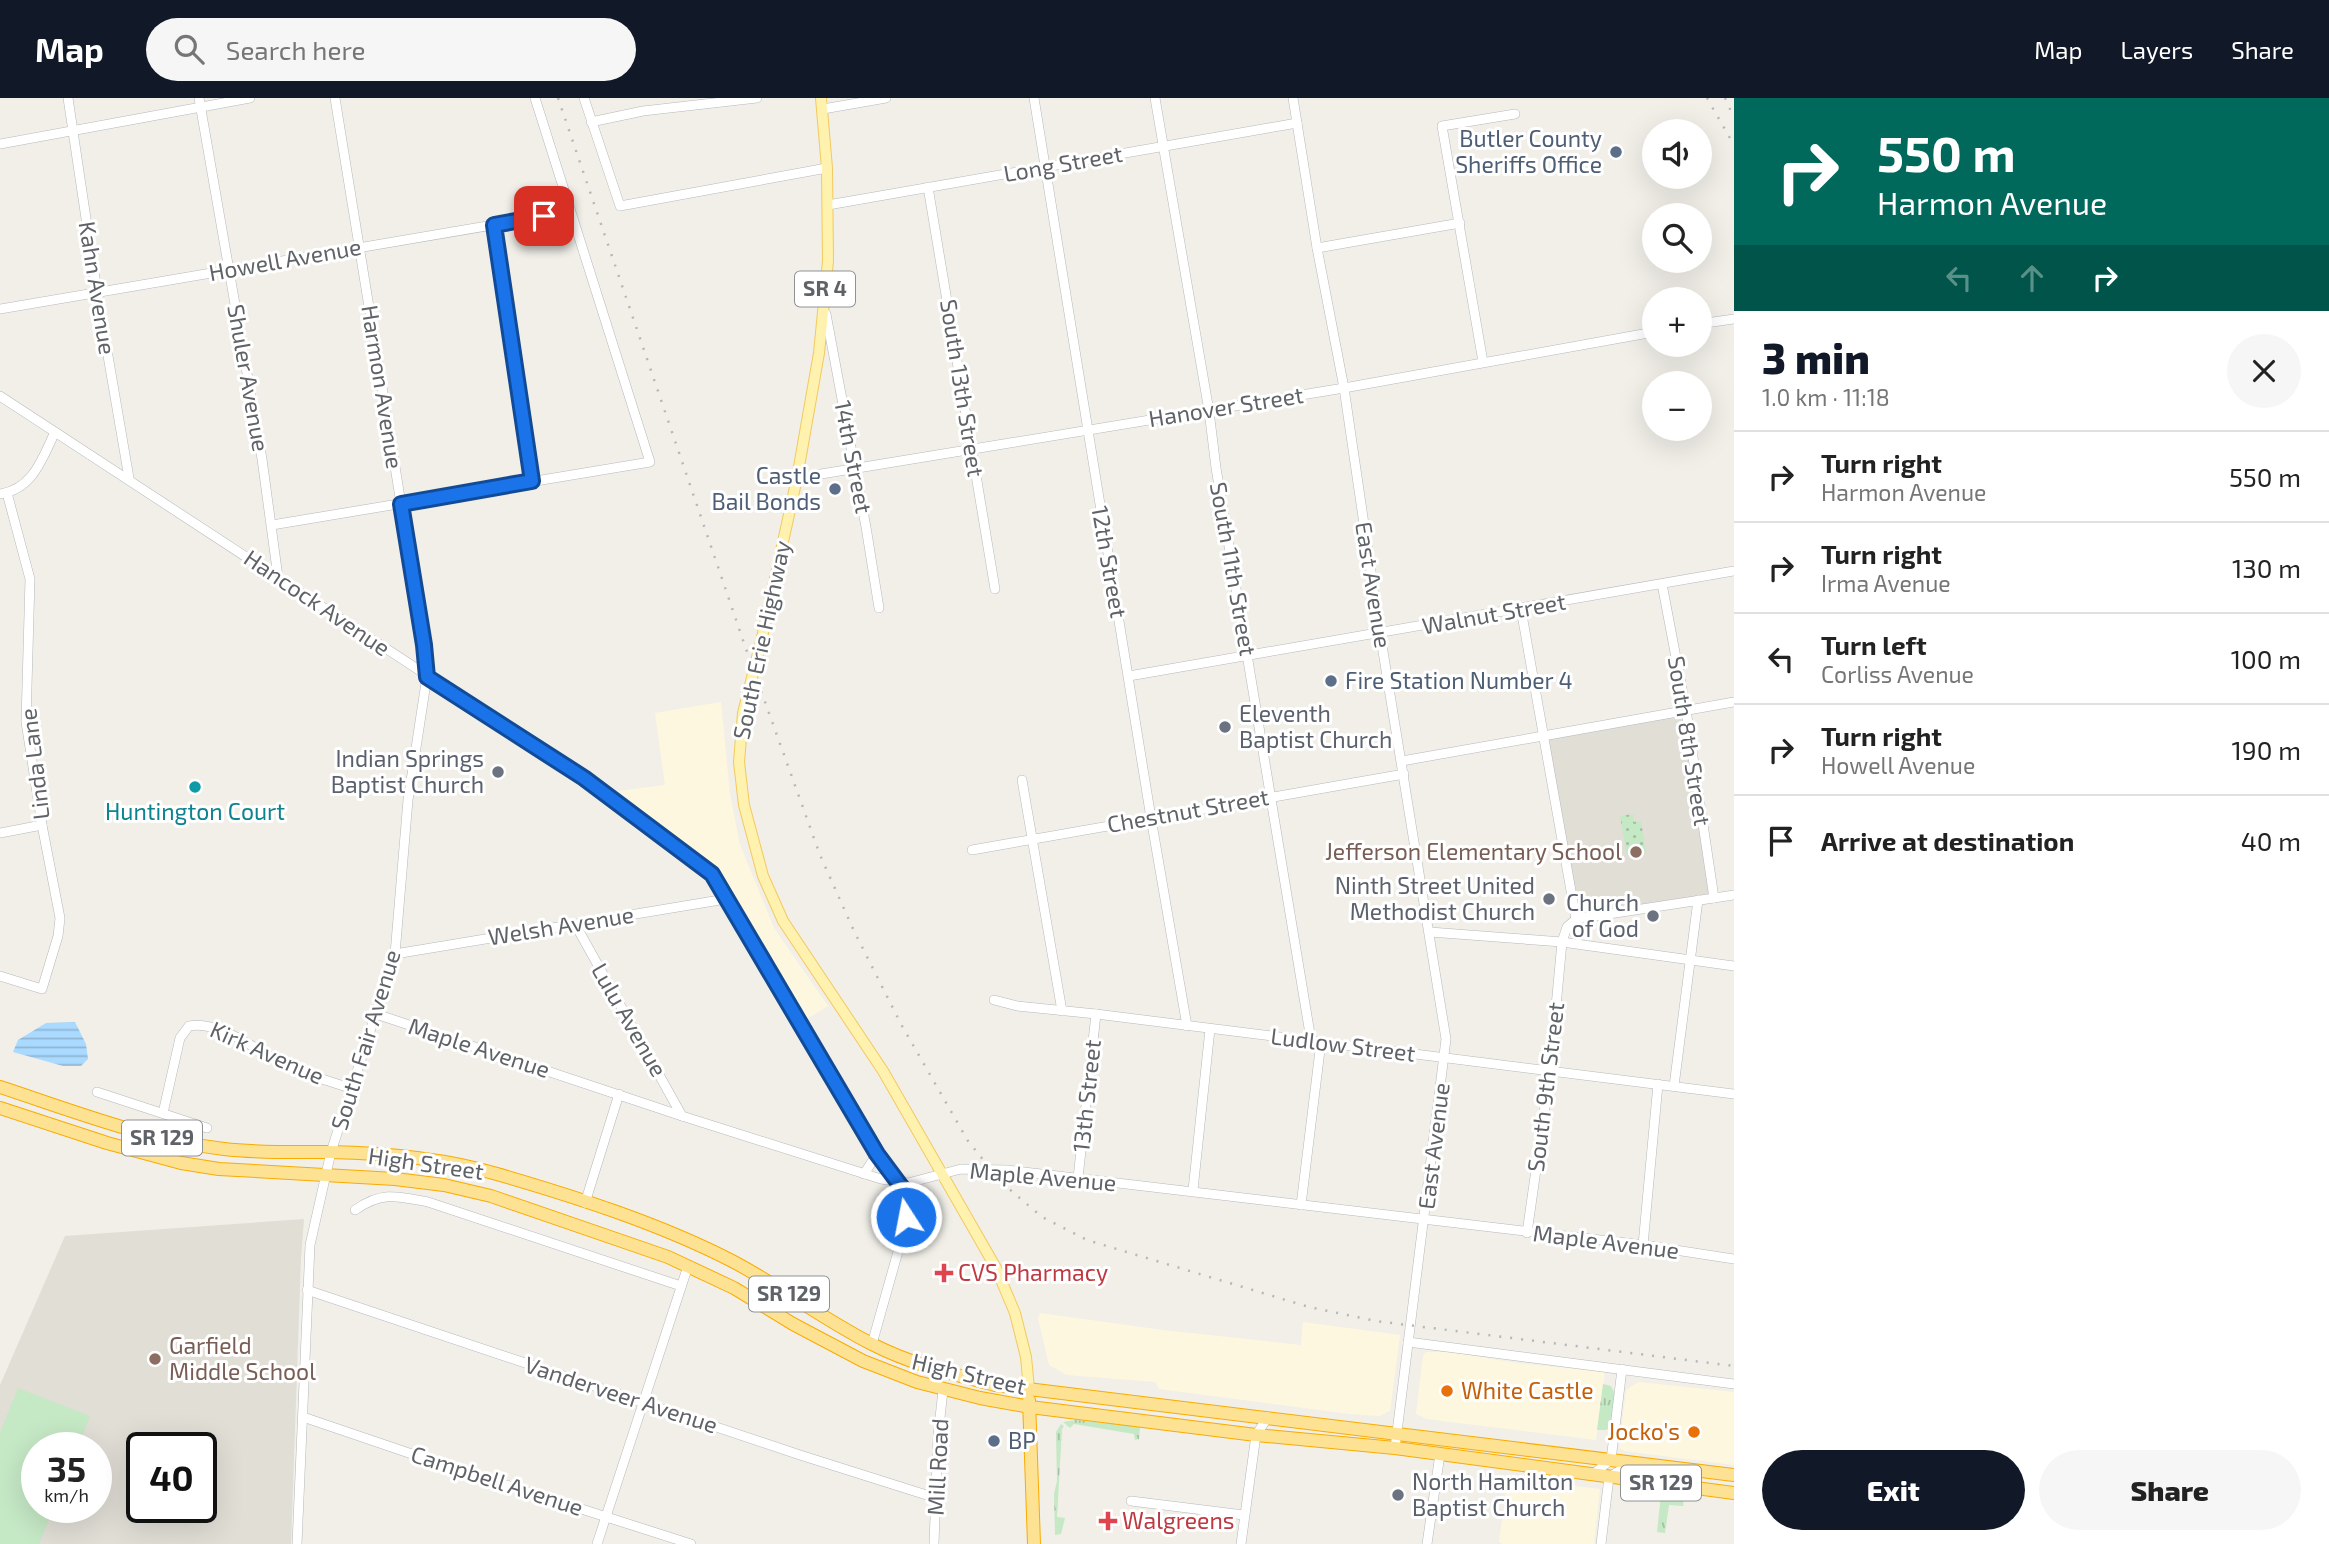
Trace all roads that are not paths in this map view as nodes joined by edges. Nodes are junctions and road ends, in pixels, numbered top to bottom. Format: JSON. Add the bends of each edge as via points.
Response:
{"nodes":[{"id":1,"x":68,"y":98,"type":"edge"},
{"id":2,"x":250,"y":98,"type":"edge"},
{"id":3,"x":335,"y":98,"type":"edge"},
{"id":4,"x":535,"y":98,"type":"edge"},
{"id":5,"x":584,"y":98,"type":"edge"},
{"id":6,"x":757,"y":98,"type":"edge"},
{"id":7,"x":886,"y":98,"type":"edge"},
{"id":8,"x":1034,"y":98,"type":"edge"},
{"id":9,"x":1155,"y":98,"type":"edge"},
{"id":10,"x":1293,"y":98,"type":"edge"},
{"id":11,"x":200,"y":103,"type":"edge"},
{"id":12,"x":822,"y":104,"type":"edge"},
{"id":13,"x":1515,"y":114,"type":"dead end"},
{"id":14,"x":592,"y":122,"type":"junction"},
{"id":15,"x":1297,"y":123,"type":"junction"},
{"id":16,"x":74,"y":131,"type":"junction"},
{"id":17,"x":0,"y":144,"type":"edge"},
{"id":18,"x":1163,"y":146,"type":"junction"},
{"id":19,"x":827,"y":168,"type":"junction"},
{"id":20,"x":1044,"y":169,"type":"junction"},
{"id":21,"x":928,"y":187,"type":"junction"},
{"id":22,"x":828,"y":205,"type":"junction"},
{"id":23,"x":569,"y":212,"type":"junction"},
{"id":24,"x":1460,"y":223,"type":"junction"},
{"id":25,"x":494,"y":225,"type":"junction"},
{"id":26,"x":359,"y":247,"type":"junction"},
{"id":27,"x":1317,"y":248,"type":"junction"},
{"id":28,"x":228,"y":270,"type":"junction"},
{"id":29,"x":97,"y":292,"type":"junction"},
{"id":30,"x":824,"y":305,"type":"junction"},
{"id":31,"x":0,"y":309,"type":"edge"},
{"id":32,"x":1734,"y":319,"type":"edge"},
{"id":33,"x":1712,"y":322,"type":"edge"},
{"id":34,"x":1642,"y":334,"type":"edge"},
{"id":35,"x":1483,"y":362,"type":"junction"},
{"id":36,"x":1344,"y":388,"type":"junction"},
{"id":37,"x":0,"y":396,"type":"edge"},
{"id":38,"x":1209,"y":411,"type":"junction"},
{"id":39,"x":1087,"y":429,"type":"junction"},
{"id":40,"x":55,"y":432,"type":"junction"},
{"id":41,"x":972,"y":449,"type":"junction"},
{"id":42,"x":855,"y":470,"type":"junction"},
{"id":43,"x":129,"y":478,"type":"junction"},
{"id":44,"x":797,"y":478,"type":"junction"},
{"id":45,"x":532,"y":481,"type":"junction"},
{"id":46,"x":4,"y":494,"type":"edge"},
{"id":47,"x":401,"y":504,"type":"junction"},
{"id":48,"x":272,"y":525,"type":"junction"},
{"id":49,"x":1734,"y":571,"type":"edge"},
{"id":50,"x":278,"y":577,"type":"junction"},
{"id":51,"x":1662,"y":584,"type":"junction"},
{"id":52,"x":995,"y":589,"type":"dead end"},
{"id":53,"x":878,"y":608,"type":"dead end"},
{"id":54,"x":1521,"y":609,"type":"junction"},
{"id":55,"x":1380,"y":633,"type":"junction"},
{"id":56,"x":1248,"y":656,"type":"junction"},
{"id":57,"x":1129,"y":676,"type":"junction"},
{"id":58,"x":427,"y":677,"type":"junction"},
{"id":59,"x":1734,"y":702,"type":"edge"},
{"id":60,"x":1686,"y":710,"type":"junction"},
{"id":61,"x":1544,"y":736,"type":"junction"},
{"id":62,"x":1402,"y":761,"type":"junction"},
{"id":63,"x":1404,"y":774,"type":"junction"},
{"id":64,"x":1022,"y":780,"type":"dead end"},
{"id":65,"x":1271,"y":797,"type":"junction"},
{"id":66,"x":1151,"y":818,"type":"junction"},
{"id":67,"x":42,"y":825,"type":"junction"},
{"id":68,"x":0,"y":833,"type":"edge"},
{"id":69,"x":1032,"y":838,"type":"junction"},
{"id":70,"x":972,"y":850,"type":"dead end"},
{"id":71,"x":1734,"y":895,"type":"edge"},
{"id":72,"x":1714,"y":898,"type":"junction"},
{"id":73,"x":726,"y":899,"type":"junction"},
{"id":74,"x":1698,"y":900,"type":"junction"},
{"id":75,"x":1576,"y":919,"type":"junction"},
{"id":76,"x":575,"y":924,"type":"junction"},
{"id":77,"x":1430,"y":932,"type":"junction"},
{"id":78,"x":1562,"y":942,"type":"junction"},
{"id":79,"x":395,"y":954,"type":"junction"},
{"id":80,"x":1689,"y":960,"type":"junction"},
{"id":81,"x":1734,"y":966,"type":"edge"},
{"id":82,"x":0,"y":976,"type":"edge"},
{"id":83,"x":994,"y":1000,"type":"dead end"},
{"id":84,"x":1062,"y":1011,"type":"junction"},
{"id":85,"x":376,"y":1014,"type":"junction"},
{"id":86,"x":1096,"y":1014,"type":"junction"},
{"id":87,"x":1187,"y":1026,"type":"junction"},
{"id":88,"x":1210,"y":1029,"type":"junction"},
{"id":89,"x":1316,"y":1041,"type":"junction"},
{"id":90,"x":1445,"y":1057,"type":"junction"},
{"id":91,"x":1550,"y":1071,"type":"junction"},
{"id":92,"x":1658,"y":1084,"type":"junction"},
{"id":93,"x":1674,"y":1086,"type":"junction"},
{"id":94,"x":0,"y":1087,"type":"edge"},
{"id":95,"x":352,"y":1089,"type":"junction"},
{"id":96,"x":97,"y":1092,"type":"dead end"},
{"id":97,"x":619,"y":1094,"type":"junction"},
{"id":98,"x":1734,"y":1094,"type":"edge"},
{"id":99,"x":0,"y":1108,"type":"edge"},
{"id":100,"x":163,"y":1113,"type":"junction"},
{"id":101,"x":682,"y":1116,"type":"junction"},
{"id":102,"x":207,"y":1128,"type":"dead end"},
{"id":103,"x":331,"y":1152,"type":"junction"},
{"id":104,"x":877,"y":1154,"type":"junction"},
{"id":105,"x":864,"y":1174,"type":"junction"},
{"id":106,"x":943,"y":1174,"type":"junction"},
{"id":107,"x":325,"y":1175,"type":"junction"},
{"id":108,"x":1078,"y":1178,"type":"junction"},
{"id":109,"x":897,"y":1182,"type":"junction"},
{"id":110,"x":1193,"y":1190,"type":"junction"},
{"id":111,"x":585,"y":1203,"type":"junction"},
{"id":112,"x":1301,"y":1205,"type":"junction"},
{"id":113,"x":355,"y":1210,"type":"dead end"},
{"id":114,"x":1424,"y":1219,"type":"junction"},
{"id":115,"x":1527,"y":1233,"type":"junction"},
{"id":116,"x":1643,"y":1245,"type":"junction"},
{"id":117,"x":1734,"y":1259,"type":"edge"},
{"id":118,"x":688,"y":1266,"type":"junction"},
{"id":119,"x":681,"y":1286,"type":"junction"},
{"id":120,"x":307,"y":1290,"type":"junction"},
{"id":121,"x":1408,"y":1342,"type":"junction"},
{"id":122,"x":872,"y":1344,"type":"junction"},
{"id":123,"x":1622,"y":1369,"type":"junction"},
{"id":124,"x":1734,"y":1384,"type":"edge"},
{"id":125,"x":1029,"y":1389,"type":"junction"},
{"id":126,"x":943,"y":1390,"type":"junction"},
{"id":127,"x":644,"y":1402,"type":"junction"},
{"id":128,"x":1030,"y":1407,"type":"junction"},
{"id":129,"x":303,"y":1417,"type":"junction"},
{"id":130,"x":1268,"y":1418,"type":"junction"},
{"id":131,"x":1396,"y":1434,"type":"junction"},
{"id":132,"x":1256,"y":1435,"type":"junction"},
{"id":133,"x":1395,"y":1448,"type":"junction"},
{"id":134,"x":1440,"y":1454,"type":"junction"},
{"id":135,"x":1611,"y":1460,"type":"junction"},
{"id":136,"x":1632,"y":1462,"type":"junction"},
{"id":137,"x":1593,"y":1474,"type":"junction"},
{"id":138,"x":1734,"y":1475,"type":"edge"},
{"id":139,"x":1609,"y":1476,"type":"junction"},
{"id":140,"x":1734,"y":1493,"type":"edge"},
{"id":141,"x":936,"y":1498,"type":"junction"},
{"id":142,"x":1131,"y":1501,"type":"dead end"},
{"id":143,"x":1244,"y":1515,"type":"junction"},
{"id":144,"x":607,"y":1516,"type":"junction"},
{"id":145,"x":298,"y":1544,"type":"edge"},
{"id":146,"x":597,"y":1544,"type":"edge"},
{"id":147,"x":691,"y":1544,"type":"edge"},
{"id":148,"x":934,"y":1544,"type":"edge"},
{"id":149,"x":1034,"y":1544,"type":"edge"},
{"id":150,"x":1241,"y":1544,"type":"edge"},
{"id":151,"x":1427,"y":1544,"type":"edge"},
{"id":152,"x":1601,"y":1544,"type":"edge"}],
"edges":[{"from":1,"to":16,"type":"street","name":"Kahn Avenue"},
{"from":2,"to":11,"type":"street"},
{"from":3,"to":26,"type":"street","name":"Harmon Avenue"},
{"from":4,"to":23,"type":"street"},
{"from":5,"to":14,"type":"street"},
{"from":6,"to":14,"type":"street","via":[[642,111]]},
{"from":7,"to":12,"type":"street"},
{"from":8,"to":20,"type":"street","name":"12th Street"},
{"from":9,"to":18,"type":"street","name":"South 11th Street"},
{"from":10,"to":15,"type":"street","name":"East Avenue"},
{"from":11,"to":16,"type":"street"},
{"from":11,"to":28,"type":"street","name":"Shuler Avenue"},
{"from":12,"to":19,"type":"main road","name":"South Erie Highway","number":"SR 4"},
{"from":13,"to":24,"type":"street","via":[[1442,126]]},
{"from":14,"to":19,"type":"street","via":[[620,206]]},
{"from":15,"to":18,"type":"street","name":"Long Street"},
{"from":15,"to":27,"type":"street","name":"East Avenue"},
{"from":16,"to":17,"type":"street"},
{"from":16,"to":29,"type":"street","name":"Kahn Avenue"},
{"from":18,"to":20,"type":"street","name":"Long Street"},
{"from":18,"to":38,"type":"street","name":"South 11th Street"},
{"from":19,"to":22,"type":"main road","name":"South Erie Highway","number":"SR 4"},
{"from":20,"to":21,"type":"street","name":"Long Street"},
{"from":20,"to":39,"type":"street","name":"12th Street"},
{"from":21,"to":22,"type":"street","name":"Long Street"},
{"from":21,"to":41,"type":"street","name":"South 13th Street"},
{"from":22,"to":30,"type":"main road","name":"South Erie Highway","number":"SR 4"},
{"from":23,"to":25,"type":"street","name":"Howell Avenue"},
{"from":23,"to":45,"type":"street","via":[[650,462]]},
{"from":24,"to":27,"type":"street"},
{"from":24,"to":35,"type":"street"},
{"from":25,"to":26,"type":"street","name":"Howell Avenue"},
{"from":25,"to":45,"type":"street"},
{"from":26,"to":28,"type":"street","name":"Howell Avenue"},
{"from":26,"to":47,"type":"street","name":"Harmon Avenue"},
{"from":27,"to":36,"type":"street","name":"East Avenue"},
{"from":28,"to":29,"type":"street","name":"Howell Avenue"},
{"from":28,"to":48,"type":"street","name":"Shuler Avenue"},
{"from":29,"to":31,"type":"street","name":"Howell Avenue"},
{"from":29,"to":43,"type":"street","name":"Kahn Avenue"},
{"from":30,"to":42,"type":"street","name":"14th Street"},
{"from":30,"to":44,"type":"main road","name":"South Erie Highway","number":"SR 4"},
{"from":32,"to":33,"type":"street"},
{"from":34,"to":35,"type":"street","name":"Hanover Street"},
{"from":35,"to":36,"type":"street","name":"Hanover Street"},
{"from":36,"to":38,"type":"street","name":"Hanover Street"},
{"from":36,"to":55,"type":"street","name":"East Avenue"},
{"from":37,"to":40,"type":"street","name":"Hancock Avenue"},
{"from":38,"to":39,"type":"street","name":"Hanover Street"},
{"from":38,"to":56,"type":"street","name":"South 11th Street"},
{"from":39,"to":41,"type":"street","name":"Hanover Street"},
{"from":39,"to":57,"type":"street","name":"12th Street"},
{"from":40,"to":43,"type":"street","name":"Hancock Avenue"},
{"from":40,"to":46,"type":"street","via":[[24,486]]},
{"from":41,"to":42,"type":"street","name":"Hanover Street"},
{"from":41,"to":52,"type":"street","name":"South 13th Street"},
{"from":42,"to":44,"type":"street","name":"Hanover Street"},
{"from":42,"to":53,"type":"street","name":"14th Street"},
{"from":43,"to":50,"type":"street","name":"Hancock Avenue"},
{"from":44,"to":106,"type":"main road","name":"South Erie Highway","number":"SR 4","via":[[743,713],[739,762],[749,830],[783,921],[856,1027]]},
{"from":45,"to":47,"type":"street"},
{"from":46,"to":67,"type":"street","name":"Linda Lane","via":[[30,579],[26,722]]},
{"from":47,"to":48,"type":"street"},
{"from":47,"to":58,"type":"street","name":"Harmon Avenue"},
{"from":48,"to":50,"type":"street","name":"Shuler Avenue"},
{"from":49,"to":51,"type":"street","name":"Walnut Street"},
{"from":50,"to":58,"type":"street","name":"Hancock Avenue"},
{"from":51,"to":54,"type":"street","name":"Walnut Street"},
{"from":51,"to":60,"type":"street","name":"South 8th Street"},
{"from":54,"to":55,"type":"street","name":"Walnut Street"},
{"from":54,"to":61,"type":"street"},
{"from":55,"to":56,"type":"street","name":"Walnut Street"},
{"from":55,"to":62,"type":"street","name":"East Avenue"},
{"from":56,"to":57,"type":"street","name":"Walnut Street"},
{"from":56,"to":65,"type":"street","name":"South 11th Street"},
{"from":57,"to":66,"type":"street","name":"12th Street"},
{"from":58,"to":73,"type":"street","name":"Hancock Avenue","via":[[584,778],[712,874]]},
{"from":58,"to":79,"type":"street","name":"South Fair Avenue","via":[[407,810]]},
{"from":59,"to":60,"type":"street"},
{"from":60,"to":61,"type":"street"},
{"from":60,"to":72,"type":"street","name":"South 8th Street"},
{"from":61,"to":62,"type":"street"},
{"from":61,"to":75,"type":"street"},
{"from":62,"to":63,"type":"street","name":"East Avenue"},
{"from":63,"to":65,"type":"street","name":"Chestnut Street"},
{"from":63,"to":77,"type":"street","name":"East Avenue"},
{"from":64,"to":69,"type":"street"},
{"from":65,"to":66,"type":"street","name":"Chestnut Street"},
{"from":65,"to":89,"type":"street","name":"South 11th Street"},
{"from":66,"to":69,"type":"street","name":"Chestnut Street"},
{"from":66,"to":87,"type":"street","name":"12th Street"},
{"from":67,"to":68,"type":"street"},
{"from":67,"to":82,"type":"street","name":"Linda Lane","via":[[60,918],[58,936],[42,989]]},
{"from":69,"to":70,"type":"street","name":"Chestnut Street"},
{"from":69,"to":84,"type":"street"},
{"from":71,"to":72,"type":"street"},
{"from":72,"to":74,"type":"street"},
{"from":73,"to":76,"type":"street","name":"Welsh Avenue"},
{"from":73,"to":104,"type":"street","name":"Hancock Avenue"},
{"from":74,"to":75,"type":"street"},
{"from":74,"to":80,"type":"street"},
{"from":75,"to":78,"type":"street","via":[[1567,927]]},
{"from":76,"to":79,"type":"street","name":"Welsh Avenue"},
{"from":76,"to":101,"type":"street","name":"Lulu Avenue"},
{"from":77,"to":78,"type":"street"},
{"from":77,"to":90,"type":"street","name":"East Avenue"},
{"from":78,"to":80,"type":"street"},
{"from":78,"to":91,"type":"street","name":"South 9th Street"},
{"from":79,"to":85,"type":"street","name":"South Fair Avenue"},
{"from":80,"to":81,"type":"street"},
{"from":80,"to":93,"type":"street"},
{"from":83,"to":84,"type":"street","name":"Ludlow Street"},
{"from":84,"to":86,"type":"street","name":"Ludlow Street"},
{"from":85,"to":95,"type":"street","name":"South Fair Avenue"},
{"from":85,"to":97,"type":"street","name":"Maple Avenue"},
{"from":86,"to":87,"type":"street","name":"Ludlow Street"},
{"from":86,"to":108,"type":"street","name":"13th Street"},
{"from":87,"to":88,"type":"street","name":"Ludlow Street"},
{"from":88,"to":89,"type":"street","name":"Ludlow Street"},
{"from":88,"to":110,"type":"street"},
{"from":89,"to":90,"type":"street","name":"Ludlow Street"},
{"from":89,"to":112,"type":"street","name":"South 11th Street"},
{"from":90,"to":91,"type":"street","name":"Ludlow Street"},
{"from":90,"to":114,"type":"street","name":"East Avenue"},
{"from":91,"to":92,"type":"street","name":"Ludlow Street"},
{"from":91,"to":115,"type":"street","name":"South 9th Street"},
{"from":92,"to":93,"type":"street","name":"Ludlow Street"},
{"from":92,"to":116,"type":"street"},
{"from":93,"to":98,"type":"street","name":"Ludlow Street"},
{"from":94,"to":103,"type":"highway","name":"High Street","number":"SR 129","via":[[194,1145],[253,1152]]},
{"from":95,"to":100,"type":"street","name":"Kirk Avenue","via":[[292,1068],[202,1023],[189,1026],[180,1038]]},
{"from":95,"to":103,"type":"street","name":"South Fair Avenue"},
{"from":96,"to":100,"type":"street"},
{"from":97,"to":101,"type":"street","name":"Maple Avenue"},
{"from":97,"to":111,"type":"street"},
{"from":99,"to":107,"type":"highway","name":"High Street","number":"SR 129","via":[[181,1163]]},
{"from":100,"to":102,"type":"street"},
{"from":101,"to":105,"type":"street","name":"Maple Avenue"},
{"from":103,"to":107,"type":"street","name":"South Fair Avenue"},
{"from":103,"to":111,"type":"highway","name":"High Street","number":"SR 129","via":[[444,1161]]},
{"from":104,"to":105,"type":"street"},
{"from":104,"to":109,"type":"street","name":"Hancock Avenue"},
{"from":105,"to":109,"type":"street","name":"Maple Avenue"},
{"from":106,"to":108,"type":"street","name":"Maple Avenue","via":[[988,1168]]},
{"from":106,"to":109,"type":"street","name":"Maple Avenue"},
{"from":106,"to":125,"type":"main road","name":"South Erie Highway","number":"SR 4","via":[[1009,1294],[1023,1342]]},
{"from":107,"to":118,"type":"highway","name":"High Street","number":"SR 129","via":[[395,1178],[480,1193],[642,1246]]},
{"from":107,"to":120,"type":"street","name":"South Fair Avenue","via":[[312,1232]]},
{"from":108,"to":110,"type":"street","name":"Maple Avenue"},
{"from":109,"to":122,"type":"street","name":"Hancock Avenue","via":[[908,1205]]},
{"from":110,"to":112,"type":"street","name":"Maple Avenue"},
{"from":111,"to":122,"type":"highway","name":"High Street","number":"SR 129","via":[[732,1261]]},
{"from":112,"to":114,"type":"street","name":"Maple Avenue"},
{"from":113,"to":119,"type":"street","name":"High Street","via":[[370,1199],[395,1196],[428,1202]]},
{"from":114,"to":115,"type":"street","name":"Maple Avenue"},
{"from":114,"to":121,"type":"street","name":"East Avenue"},
{"from":115,"to":116,"type":"street","name":"Maple Avenue"},
{"from":116,"to":117,"type":"street","name":"Maple Avenue"},
{"from":118,"to":119,"type":"street"},
{"from":118,"to":126,"type":"highway","name":"High Street","number":"SR 129","via":[[836,1349]]},
{"from":119,"to":127,"type":"street"},
{"from":120,"to":127,"type":"street","name":"Vanderveer Avenue"},
{"from":120,"to":129,"type":"street","name":"South Fair Avenue"},
{"from":121,"to":123,"type":"street"},
{"from":121,"to":131,"type":"street","name":"East Avenue"},
{"from":122,"to":125,"type":"highway","name":"High Street","number":"SR 129","via":[[943,1372]]},
{"from":123,"to":124,"type":"street"},
{"from":123,"to":135,"type":"street"},
{"from":125,"to":128,"type":"highway","name":"South Erie Highway","number":"SR 4"},
{"from":125,"to":130,"type":"highway","name":"High Street","number":"SR 129"},
{"from":126,"to":128,"type":"highway","name":"High Street","number":"SR 129"},
{"from":126,"to":141,"type":"street","name":"Mill Road"},
{"from":127,"to":141,"type":"street","name":"Vanderveer Avenue"},
{"from":127,"to":144,"type":"street"},
{"from":128,"to":132,"type":"highway","name":"High Street","number":"SR 129"},
{"from":128,"to":149,"type":"highway","number":"SR 4"},
{"from":129,"to":144,"type":"street","name":"Campbell Avenue"},
{"from":129,"to":145,"type":"street","name":"South Fair Avenue"},
{"from":130,"to":131,"type":"highway","name":"High Street","number":"SR 129"},
{"from":130,"to":132,"type":"street"},
{"from":131,"to":133,"type":"street","name":"East Avenue"},
{"from":131,"to":135,"type":"highway","name":"High Street","number":"SR 129"},
{"from":132,"to":133,"type":"highway","name":"High Street","number":"SR 129"},
{"from":132,"to":143,"type":"street"},
{"from":133,"to":134,"type":"highway","name":"High Street","number":"SR 129"},
{"from":134,"to":137,"type":"highway","name":"High Street","number":"SR 129"},
{"from":134,"to":151,"type":"street"},
{"from":135,"to":136,"type":"highway","name":"High Street","number":"SR 129"},
{"from":135,"to":137,"type":"street"},
{"from":136,"to":138,"type":"highway","name":"High Street","number":"SR 129"},
{"from":136,"to":139,"type":"street"},
{"from":137,"to":139,"type":"highway","name":"High Street","number":"SR 129"},
{"from":139,"to":140,"type":"highway","name":"High Street","number":"SR 129"},
{"from":139,"to":152,"type":"street"},
{"from":141,"to":148,"type":"street","name":"Mill Road"},
{"from":142,"to":143,"type":"street"},
{"from":143,"to":150,"type":"street"},
{"from":144,"to":146,"type":"street"},
{"from":144,"to":147,"type":"street","name":"Campbell Avenue"}]}
